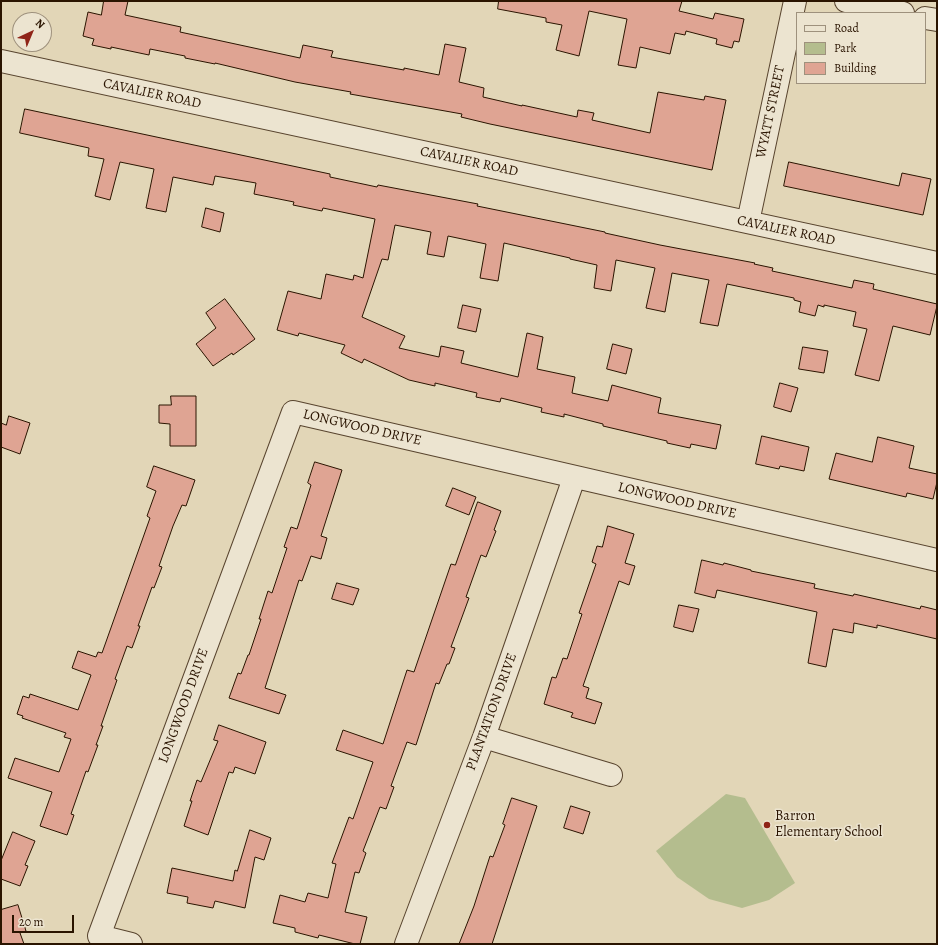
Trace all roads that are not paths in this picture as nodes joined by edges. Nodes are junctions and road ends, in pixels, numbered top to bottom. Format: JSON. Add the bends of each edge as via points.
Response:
{"nodes":[{"id":1,"x":795,"y":1,"type":"edge"},
{"id":2,"x":846,"y":1,"type":"edge"},
{"id":3,"x":898,"y":12,"type":"edge"},
{"id":4,"x":926,"y":18,"type":"edge"},
{"id":5,"x":937,"y":20,"type":"edge"},
{"id":6,"x":1,"y":62,"type":"edge"},
{"id":7,"x":748,"y":222,"type":"junction"},
{"id":8,"x":937,"y":263,"type":"edge"},
{"id":9,"x":574,"y":478,"type":"junction"},
{"id":10,"x":937,"y":560,"type":"edge"},
{"id":11,"x":484,"y":737,"type":"junction"},
{"id":12,"x":611,"y":775,"type":"dead end"},
{"id":13,"x":131,"y":944,"type":"edge"},
{"id":14,"x":406,"y":944,"type":"edge"}],
"edges":[{"from":1,"to":7,"type":"street","name":"WYATT STREET"},
{"from":2,"to":3,"type":"street"},
{"from":4,"to":5,"type":"street"},
{"from":6,"to":7,"type":"street","name":"CAVALIER ROAD"},
{"from":7,"to":8,"type":"street","name":"CAVALIER ROAD"},
{"from":9,"to":10,"type":"street","name":"LONGWOOD DRIVE"},
{"from":9,"to":11,"type":"street","name":"PLANTATION DRIVE"},
{"from":9,"to":13,"type":"street","name":"LONGWOOD DRIVE","via":[[293,412],[99,936]]},
{"from":11,"to":12,"type":"street"},
{"from":11,"to":14,"type":"street","name":"PLANTATION DRIVE"}]}
